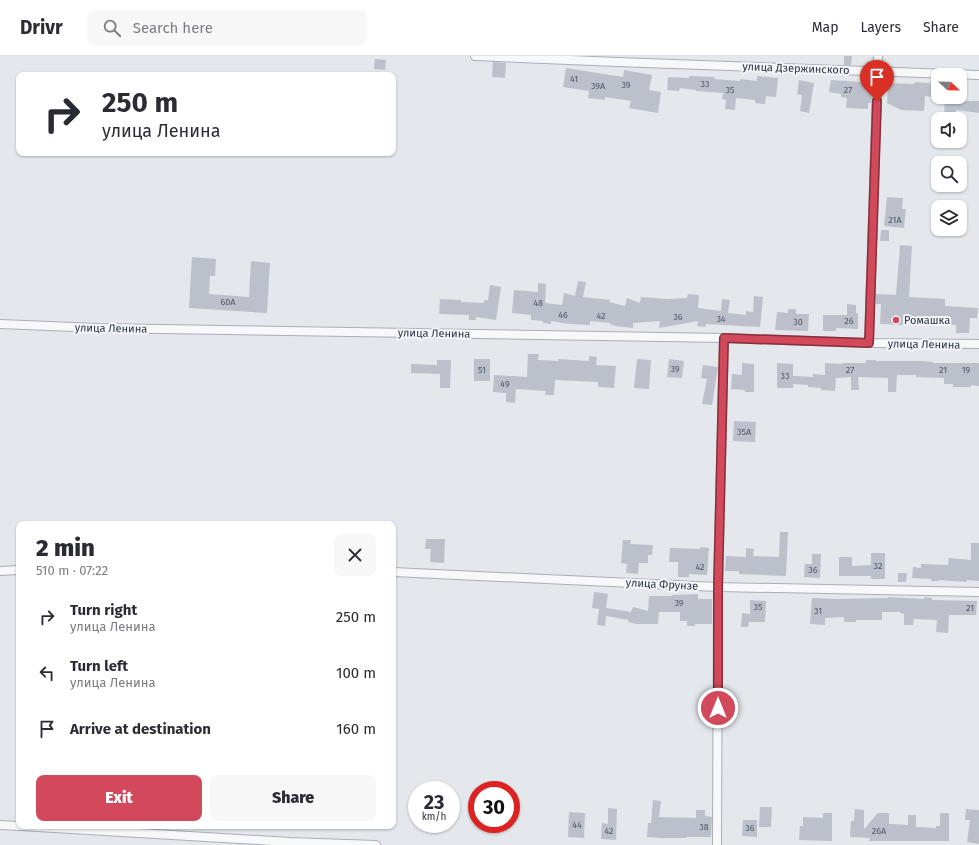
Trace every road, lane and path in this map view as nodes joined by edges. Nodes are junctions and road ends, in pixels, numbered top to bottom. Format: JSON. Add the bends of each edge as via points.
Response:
{"nodes":[{"id":1,"x":475,"y":56,"type":"edge"},
{"id":2,"x":878,"y":56,"type":"edge"},
{"id":3,"x":878,"y":70,"type":"junction"},
{"id":4,"x":979,"y":74,"type":"edge"},
{"id":5,"x":0,"y":324,"type":"edge"},
{"id":6,"x":724,"y":338,"type":"junction"},
{"id":7,"x":869,"y":343,"type":"junction"},
{"id":8,"x":979,"y":344,"type":"edge"},
{"id":9,"x":0,"y":570,"type":"edge"},
{"id":10,"x":16,"y":570,"type":"edge"},
{"id":11,"x":396,"y":572,"type":"edge"},
{"id":12,"x":718,"y":587,"type":"junction"},
{"id":13,"x":979,"y":592,"type":"edge"},
{"id":14,"x":0,"y":825,"type":"edge"},
{"id":15,"x":16,"y":826,"type":"edge"},
{"id":16,"x":71,"y":829,"type":"edge"},
{"id":17,"x":376,"y":845,"type":"edge"},
{"id":18,"x":717,"y":845,"type":"edge"}],
"edges":[{"from":1,"to":3,"type":"street","name":"улица Дзержинского"},
{"from":2,"to":3,"type":"street"},
{"from":3,"to":4,"type":"street","name":"улица Дзержинского"},
{"from":3,"to":7,"type":"street"},
{"from":5,"to":6,"type":"street","name":"улица Ленина","via":[[98,328]]},
{"from":6,"to":7,"type":"street","name":"улица Ленина"},
{"from":6,"to":12,"type":"street"},
{"from":7,"to":8,"type":"street","name":"улица Ленина"},
{"from":9,"to":10,"type":"street"},
{"from":11,"to":12,"type":"street","name":"улица Фрунзе"},
{"from":12,"to":13,"type":"street","name":"улица Фрунзе"},
{"from":12,"to":18,"type":"street"},
{"from":14,"to":15,"type":"street"},
{"from":16,"to":17,"type":"street"}]}
